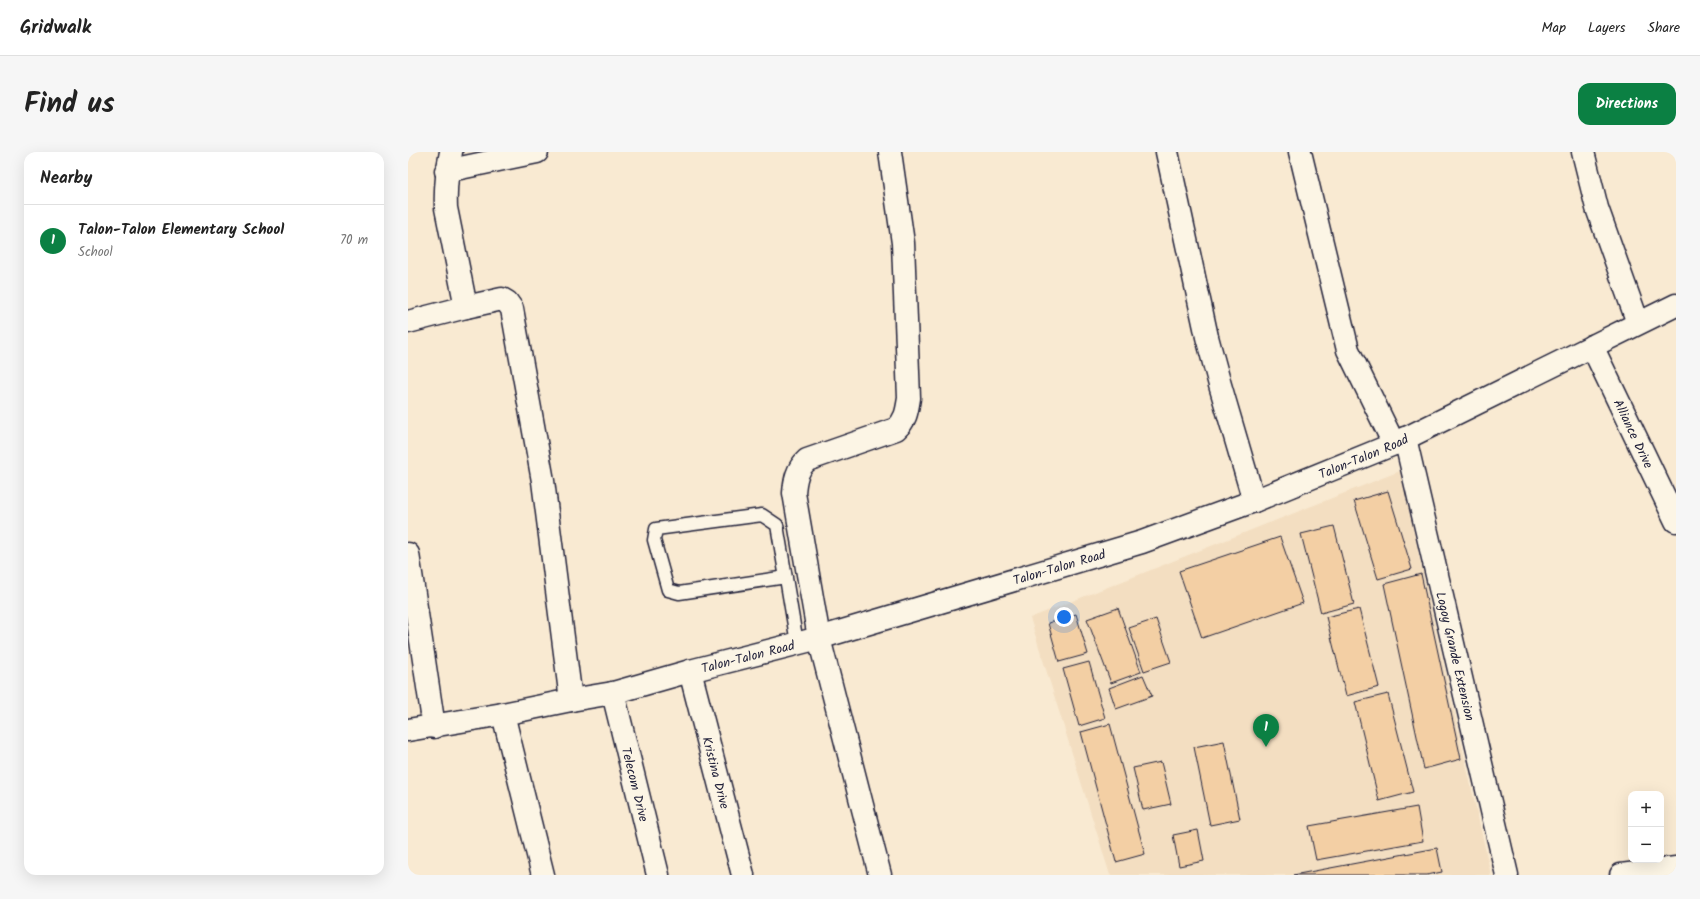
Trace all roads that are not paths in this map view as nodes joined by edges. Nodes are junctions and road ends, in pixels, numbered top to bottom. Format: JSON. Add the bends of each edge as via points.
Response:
{"nodes":[{"id":1,"x":537,"y":152,"type":"edge"},
{"id":2,"x":890,"y":152,"type":"edge"},
{"id":3,"x":1167,"y":152,"type":"edge"},
{"id":4,"x":1300,"y":152,"type":"edge"},
{"id":5,"x":1583,"y":152,"type":"edge"},
{"id":6,"x":449,"y":162,"type":"edge"},
{"id":7,"x":1676,"y":305,"type":"edge"},
{"id":8,"x":466,"y":307,"type":"junction"},
{"id":9,"x":408,"y":322,"type":"edge"},
{"id":10,"x":1638,"y":323,"type":"junction"},
{"id":11,"x":1592,"y":346,"type":"junction"},
{"id":12,"x":1399,"y":441,"type":"junction"},
{"id":13,"x":1254,"y":501,"type":"junction"},
{"id":14,"x":1676,"y":521,"type":"edge"},
{"id":15,"x":408,"y":554,"type":"edge"},
{"id":16,"x":786,"y":577,"type":"junction"},
{"id":17,"x":819,"y":638,"type":"junction"},
{"id":18,"x":797,"y":643,"type":"junction"},
{"id":19,"x":690,"y":671,"type":"junction"},
{"id":20,"x":613,"y":693,"type":"junction"},
{"id":21,"x":571,"y":700,"type":"junction"},
{"id":22,"x":503,"y":714,"type":"junction"},
{"id":23,"x":434,"y":727,"type":"junction"},
{"id":24,"x":408,"y":730,"type":"edge"},
{"id":25,"x":1676,"y":868,"type":"edge"},
{"id":26,"x":543,"y":875,"type":"edge"},
{"id":27,"x":658,"y":875,"type":"edge"},
{"id":28,"x":743,"y":875,"type":"edge"},
{"id":29,"x":880,"y":875,"type":"edge"},
{"id":30,"x":1507,"y":875,"type":"edge"},
{"id":31,"x":1620,"y":875,"type":"edge"}],
"edges":[{"from":1,"to":6,"type":"street"},
{"from":2,"to":17,"type":"street","via":[[903,243],[909,398],[906,417],[896,429],[807,460],[800,466],[795,479],[794,493]]},
{"from":3,"to":13,"type":"street","via":[[1207,337]]},
{"from":4,"to":12,"type":"street","name":"Logoy Grande Extension","via":[[1348,350]]},
{"from":5,"to":10,"type":"street","via":[[1597,208]]},
{"from":6,"to":8,"type":"street","via":[[445,192],[446,208]]},
{"from":7,"to":10,"type":"street","name":"Talon-Talon Road"},
{"from":8,"to":9,"type":"street"},
{"from":8,"to":21,"type":"street","via":[[502,299],[512,309],[543,481]]},
{"from":10,"to":11,"type":"street","name":"Talon-Talon Road"},
{"from":11,"to":12,"type":"street","name":"Talon-Talon Road"},
{"from":11,"to":14,"type":"street","name":"Alliance Drive"},
{"from":12,"to":13,"type":"street","name":"Talon-Talon Road"},
{"from":12,"to":30,"type":"street","name":"Logoy Grande Extension"},
{"from":13,"to":17,"type":"street","name":"Talon-Talon Road","via":[[1142,542]]},
{"from":15,"to":23,"type":"street"},
{"from":16,"to":16,"type":"lane","via":[[777,525],[762,515],[656,530],[654,540],[668,590],[678,593]]},
{"from":16,"to":18,"type":"lane"},
{"from":17,"to":18,"type":"street","name":"Talon-Talon Road"},
{"from":17,"to":29,"type":"street"},
{"from":18,"to":19,"type":"street","name":"Talon-Talon Road"},
{"from":19,"to":20,"type":"street","name":"Talon-Talon Road"},
{"from":19,"to":28,"type":"street","name":"Kristina Drive"},
{"from":20,"to":21,"type":"street","name":"Talon-Talon Road"},
{"from":20,"to":27,"type":"street","name":"Telecom Drive"},
{"from":21,"to":22,"type":"street","name":"Talon-Talon Road"},
{"from":22,"to":23,"type":"street","name":"Talon-Talon Road"},
{"from":22,"to":26,"type":"street"},
{"from":23,"to":24,"type":"street","name":"Talon-Talon Road"},
{"from":25,"to":31,"type":"street"}]}
